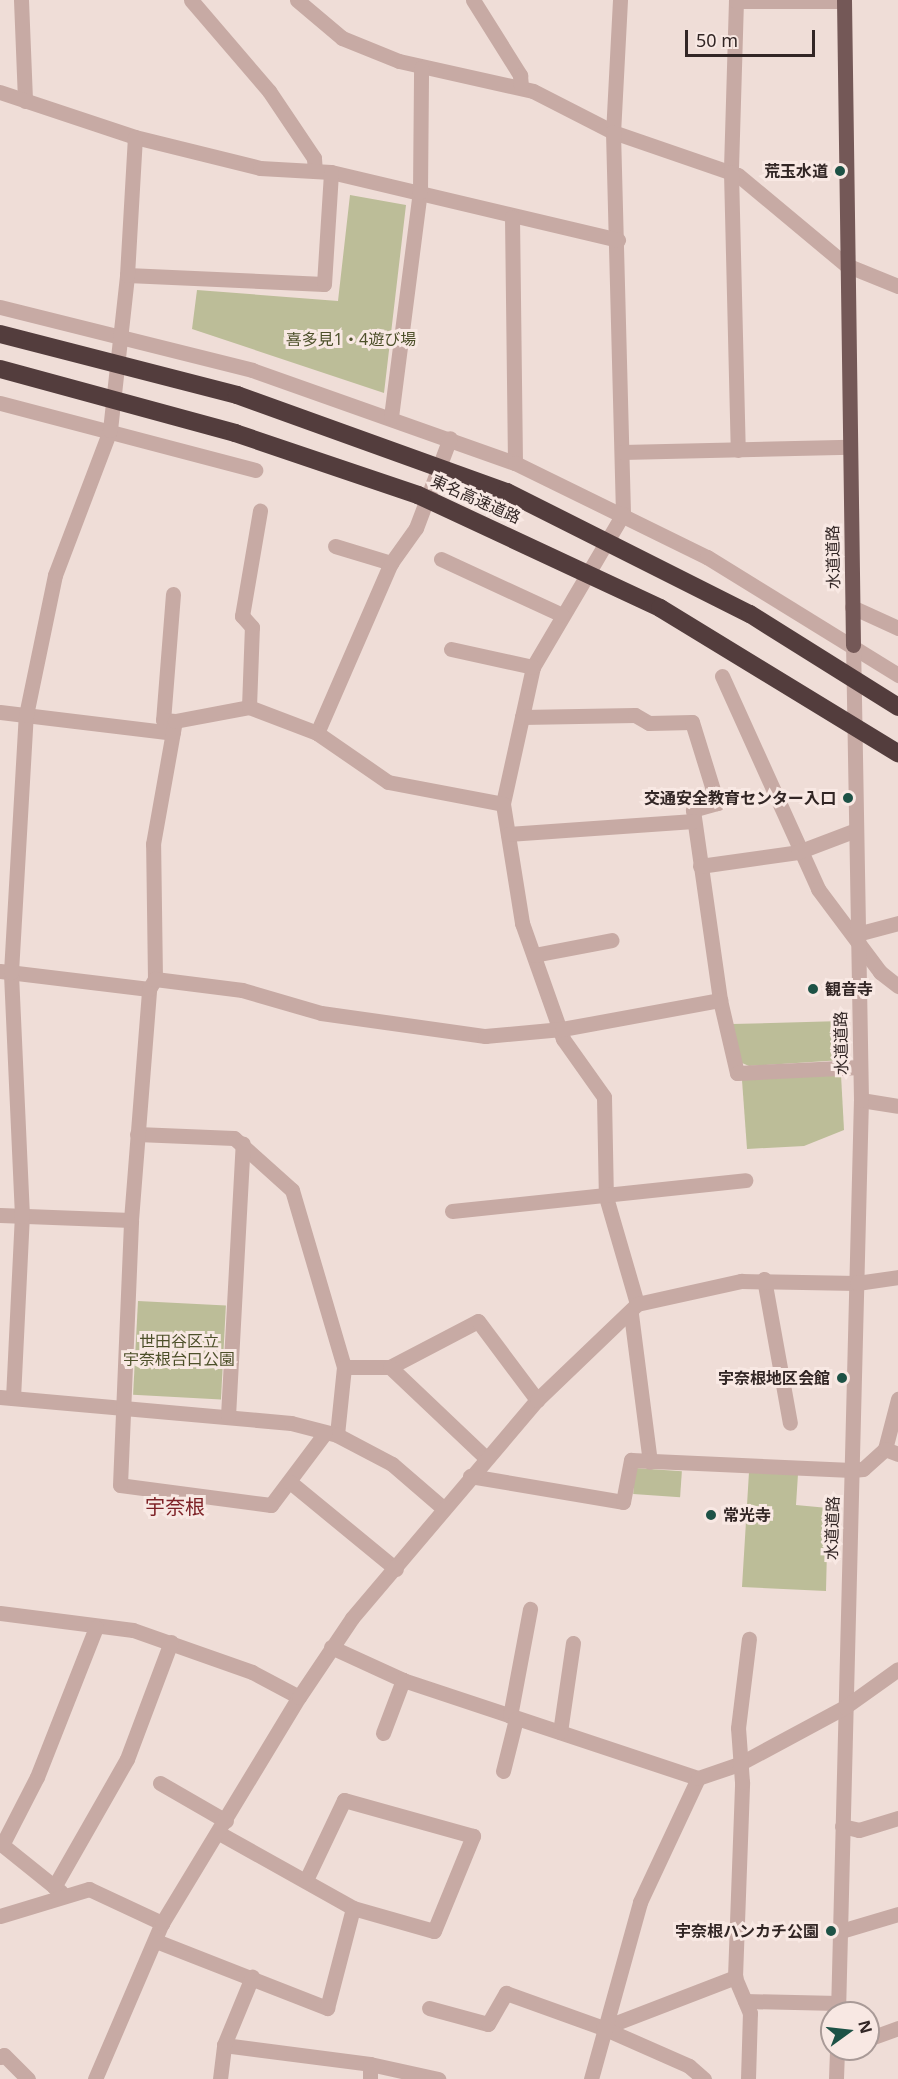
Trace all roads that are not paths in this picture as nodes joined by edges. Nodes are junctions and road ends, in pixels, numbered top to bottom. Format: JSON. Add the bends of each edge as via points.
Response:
{"nodes":[{"id":1,"x":21,"y":0,"type":"edge"},
{"id":2,"x":190,"y":0,"type":"edge"},
{"id":3,"x":297,"y":0,"type":"edge"},
{"id":4,"x":473,"y":0,"type":"edge"},
{"id":5,"x":620,"y":0,"type":"edge"},
{"id":6,"x":736,"y":0,"type":"edge"},
{"id":7,"x":844,"y":1,"type":"edge"},
{"id":8,"x":421,"y":68,"type":"junction"},
{"id":9,"x":520,"y":87,"type":"junction"},
{"id":10,"x":0,"y":92,"type":"edge"},
{"id":11,"x":25,"y":101,"type":"junction"},
{"id":12,"x":613,"y":132,"type":"junction"},
{"id":13,"x":135,"y":137,"type":"junction"},
{"id":14,"x":315,"y":171,"type":"junction"},
{"id":15,"x":332,"y":172,"type":"junction"},
{"id":16,"x":731,"y":172,"type":"junction"},
{"id":17,"x":420,"y":192,"type":"junction"},
{"id":18,"x":512,"y":217,"type":"junction"},
{"id":19,"x":618,"y":240,"type":"junction"},
{"id":20,"x":846,"y":265,"type":"junction"},
{"id":21,"x":128,"y":275,"type":"junction"},
{"id":22,"x":898,"y":286,"type":"edge"},
{"id":23,"x":0,"y":307,"type":"edge"},
{"id":24,"x":0,"y":334,"type":"edge"},
{"id":25,"x":122,"y":334,"type":"junction"},
{"id":26,"x":0,"y":369,"type":"edge"},
{"id":27,"x":0,"y":404,"type":"edge"},
{"id":28,"x":391,"y":417,"type":"junction"},
{"id":29,"x":110,"y":430,"type":"junction"},
{"id":30,"x":450,"y":438,"type":"junction"},
{"id":31,"x":850,"y":447,"type":"junction"},
{"id":32,"x":738,"y":450,"type":"junction"},
{"id":33,"x":622,"y":452,"type":"junction"},
{"id":34,"x":515,"y":464,"type":"junction"},
{"id":35,"x":255,"y":470,"type":"dead end"},
{"id":36,"x":260,"y":511,"type":"dead end"},
{"id":37,"x":623,"y":514,"type":"junction"},
{"id":38,"x":335,"y":546,"type":"dead end"},
{"id":39,"x":441,"y":559,"type":"dead end"},
{"id":40,"x":391,"y":563,"type":"junction"},
{"id":41,"x":173,"y":594,"type":"dead end"},
{"id":42,"x":852,"y":607,"type":"junction"},
{"id":43,"x":562,"y":615,"type":"junction"},
{"id":44,"x":898,"y":628,"type":"edge"},
{"id":45,"x":853,"y":645,"type":"junction"},
{"id":46,"x":451,"y":649,"type":"dead end"},
{"id":47,"x":533,"y":667,"type":"junction"},
{"id":48,"x":898,"y":675,"type":"edge"},
{"id":49,"x":722,"y":676,"type":"dead end"},
{"id":50,"x":249,"y":707,"type":"junction"},
{"id":51,"x":898,"y":707,"type":"edge"},
{"id":52,"x":0,"y":712,"type":"edge"},
{"id":53,"x":26,"y":715,"type":"junction"},
{"id":54,"x":522,"y":717,"type":"junction"},
{"id":55,"x":174,"y":727,"type":"junction"},
{"id":56,"x":317,"y":733,"type":"junction"},
{"id":57,"x":898,"y":753,"type":"edge"},
{"id":58,"x":503,"y":804,"type":"junction"},
{"id":59,"x":693,"y":821,"type":"junction"},
{"id":60,"x":856,"y":830,"type":"junction"},
{"id":61,"x":508,"y":834,"type":"junction"},
{"id":62,"x":801,"y":851,"type":"junction"},
{"id":63,"x":700,"y":866,"type":"junction"},
{"id":64,"x":898,"y":923,"type":"edge"},
{"id":65,"x":857,"y":937,"type":"junction"},
{"id":66,"x":612,"y":940,"type":"dead end"},
{"id":67,"x":534,"y":955,"type":"junction"},
{"id":68,"x":5,"y":971,"type":"edge"},
{"id":69,"x":152,"y":984,"type":"junction"},
{"id":70,"x":898,"y":986,"type":"edge"},
{"id":71,"x":720,"y":1000,"type":"junction"},
{"id":72,"x":562,"y":1029,"type":"junction"},
{"id":73,"x":860,"y":1067,"type":"junction"},
{"id":74,"x":861,"y":1100,"type":"junction"},
{"id":75,"x":898,"y":1106,"type":"edge"},
{"id":76,"x":137,"y":1134,"type":"junction"},
{"id":77,"x":243,"y":1143,"type":"junction"},
{"id":78,"x":745,"y":1180,"type":"dead end"},
{"id":79,"x":606,"y":1197,"type":"junction"},
{"id":80,"x":452,"y":1211,"type":"dead end"},
{"id":81,"x":0,"y":1215,"type":"edge"},
{"id":82,"x":21,"y":1216,"type":"junction"},
{"id":83,"x":131,"y":1220,"type":"junction"},
{"id":84,"x":898,"y":1277,"type":"edge"},
{"id":85,"x":764,"y":1280,"type":"junction"},
{"id":86,"x":857,"y":1282,"type":"junction"},
{"id":87,"x":634,"y":1309,"type":"junction"},
{"id":88,"x":344,"y":1367,"type":"junction"},
{"id":89,"x":390,"y":1367,"type":"junction"},
{"id":90,"x":7,"y":1398,"type":"edge"},
{"id":91,"x":898,"y":1398,"type":"edge"},
{"id":92,"x":537,"y":1400,"type":"junction"},
{"id":93,"x":122,"y":1407,"type":"junction"},
{"id":94,"x":228,"y":1416,"type":"junction"},
{"id":95,"x":790,"y":1423,"type":"dead end"},
{"id":96,"x":331,"y":1434,"type":"junction"},
{"id":97,"x":892,"y":1451,"type":"edge"},
{"id":98,"x":485,"y":1457,"type":"junction"},
{"id":99,"x":650,"y":1462,"type":"junction"},
{"id":100,"x":852,"y":1470,"type":"junction"},
{"id":101,"x":470,"y":1476,"type":"junction"},
{"id":102,"x":290,"y":1482,"type":"junction"},
{"id":103,"x":442,"y":1508,"type":"junction"},
{"id":104,"x":396,"y":1569,"type":"junction"},
{"id":105,"x":530,"y":1609,"type":"dead end"},
{"id":106,"x":0,"y":1613,"type":"edge"},
{"id":107,"x":96,"y":1627,"type":"junction"},
{"id":108,"x":749,"y":1639,"type":"dead end"},
{"id":109,"x":171,"y":1642,"type":"junction"},
{"id":110,"x":573,"y":1643,"type":"dead end"},
{"id":111,"x":331,"y":1647,"type":"junction"},
{"id":112,"x":898,"y":1669,"type":"edge"},
{"id":113,"x":403,"y":1680,"type":"junction"},
{"id":114,"x":299,"y":1697,"type":"junction"},
{"id":115,"x":845,"y":1707,"type":"junction"},
{"id":116,"x":513,"y":1718,"type":"junction"},
{"id":117,"x":561,"y":1732,"type":"junction"},
{"id":118,"x":383,"y":1733,"type":"dead end"},
{"id":119,"x":739,"y":1764,"type":"junction"},
{"id":120,"x":503,"y":1771,"type":"dead end"},
{"id":121,"x":698,"y":1778,"type":"junction"},
{"id":122,"x":160,"y":1783,"type":"dead end"},
{"id":123,"x":898,"y":1818,"type":"edge"},
{"id":124,"x":842,"y":1826,"type":"junction"},
{"id":125,"x":223,"y":1827,"type":"junction"},
{"id":126,"x":1,"y":1844,"type":"edge"},
{"id":127,"x":306,"y":1880,"type":"junction"},
{"id":128,"x":58,"y":1891,"type":"junction"},
{"id":129,"x":353,"y":1908,"type":"junction"},
{"id":130,"x":898,"y":1914,"type":"edge"},
{"id":131,"x":0,"y":1916,"type":"edge"},
{"id":132,"x":162,"y":1923,"type":"junction"},
{"id":133,"x":841,"y":1931,"type":"junction"},
{"id":134,"x":156,"y":1941,"type":"junction"},
{"id":135,"x":252,"y":1977,"type":"junction"},
{"id":136,"x":735,"y":1977,"type":"junction"},
{"id":137,"x":745,"y":2001,"type":"junction"},
{"id":138,"x":838,"y":2001,"type":"edge"},
{"id":139,"x":820,"y":2007,"type":"edge"},
{"id":140,"x":429,"y":2008,"type":"dead end"},
{"id":141,"x":603,"y":2028,"type":"junction"},
{"id":142,"x":898,"y":2028,"type":"edge"},
{"id":143,"x":880,"y":2035,"type":"edge"},
{"id":144,"x":224,"y":2045,"type":"junction"},
{"id":145,"x":0,"y":2057,"type":"edge"},
{"id":146,"x":837,"y":2061,"type":"edge"},
{"id":147,"x":370,"y":2071,"type":"edge"},
{"id":148,"x":28,"y":2079,"type":"edge"},
{"id":149,"x":94,"y":2079,"type":"edge"},
{"id":150,"x":220,"y":2079,"type":"edge"},
{"id":151,"x":438,"y":2079,"type":"edge"},
{"id":152,"x":591,"y":2079,"type":"edge"},
{"id":153,"x":704,"y":2079,"type":"edge"},
{"id":154,"x":748,"y":2079,"type":"edge"},
{"id":155,"x":836,"y":2079,"type":"edge"}],
"edges":[{"from":1,"to":11,"type":"street"},
{"from":2,"to":14,"type":"street","via":[[269,91],[314,158]]},
{"from":3,"to":8,"type":"street","via":[[342,38]]},
{"from":4,"to":9,"type":"street","via":[[520,75]]},
{"from":5,"to":12,"type":"street"},
{"from":6,"to":7,"type":"street"},
{"from":6,"to":16,"type":"street"},
{"from":7,"to":20,"type":"main road","name":"水道道路"},
{"from":8,"to":9,"type":"street"},
{"from":8,"to":17,"type":"street"},
{"from":9,"to":12,"type":"street"},
{"from":10,"to":11,"type":"street"},
{"from":11,"to":13,"type":"street"},
{"from":12,"to":16,"type":"street"},
{"from":12,"to":19,"type":"street"},
{"from":13,"to":14,"type":"street","via":[[260,168]]},
{"from":13,"to":21,"type":"street"},
{"from":14,"to":15,"type":"street"},
{"from":15,"to":17,"type":"street"},
{"from":15,"to":21,"type":"street","via":[[324,284]]},
{"from":16,"to":20,"type":"street"},
{"from":16,"to":32,"type":"street"},
{"from":17,"to":18,"type":"street"},
{"from":17,"to":28,"type":"street"},
{"from":18,"to":19,"type":"street"},
{"from":18,"to":34,"type":"street"},
{"from":19,"to":33,"type":"street"},
{"from":20,"to":22,"type":"street"},
{"from":20,"to":31,"type":"main road","name":"水道道路"},
{"from":21,"to":25,"type":"street"},
{"from":23,"to":25,"type":"street"},
{"from":24,"to":51,"type":"highway","name":"東名高速道路","bridge":true,"via":[[237,395],[507,492],[750,614]]},
{"from":25,"to":28,"type":"street"},
{"from":25,"to":29,"type":"street"},
{"from":26,"to":57,"type":"highway","name":"東名高速道路","bridge":true,"via":[[235,433],[429,500],[660,608]]},
{"from":27,"to":29,"type":"street"},
{"from":28,"to":30,"type":"street"},
{"from":29,"to":35,"type":"street"},
{"from":29,"to":53,"type":"street","via":[[55,575]]},
{"from":30,"to":34,"type":"street"},
{"from":30,"to":40,"type":"street","via":[[416,528]]},
{"from":31,"to":32,"type":"street"},
{"from":31,"to":42,"type":"main road","name":"水道道路"},
{"from":32,"to":33,"type":"street"},
{"from":33,"to":37,"type":"street"},
{"from":34,"to":37,"type":"street"},
{"from":36,"to":50,"type":"street","via":[[242,616],[252,627]]},
{"from":37,"to":43,"type":"street"},
{"from":37,"to":45,"type":"street"},
{"from":38,"to":40,"type":"street"},
{"from":39,"to":43,"type":"street"},
{"from":40,"to":56,"type":"street"},
{"from":41,"to":55,"type":"street","via":[[163,720]]},
{"from":42,"to":44,"type":"street"},
{"from":42,"to":45,"type":"main road","name":"水道道路"},
{"from":43,"to":47,"type":"street"},
{"from":45,"to":48,"type":"street"},
{"from":45,"to":60,"type":"street","name":"水道道路"},
{"from":46,"to":47,"type":"street"},
{"from":47,"to":54,"type":"street"},
{"from":49,"to":62,"type":"street"},
{"from":50,"to":55,"type":"street"},
{"from":50,"to":56,"type":"street"},
{"from":52,"to":53,"type":"street"},
{"from":53,"to":55,"type":"street"},
{"from":53,"to":68,"type":"street"},
{"from":54,"to":58,"type":"street"},
{"from":54,"to":59,"type":"street","via":[[635,715],[649,723],[692,722],[717,803],[693,810]]},
{"from":55,"to":69,"type":"street","via":[[153,844]]},
{"from":56,"to":58,"type":"street","via":[[388,782]]},
{"from":58,"to":61,"type":"street"},
{"from":59,"to":61,"type":"street"},
{"from":59,"to":63,"type":"street"},
{"from":60,"to":62,"type":"street"},
{"from":60,"to":65,"type":"street","name":"水道道路"},
{"from":61,"to":67,"type":"street","via":[[522,923]]},
{"from":62,"to":63,"type":"street"},
{"from":62,"to":65,"type":"street","via":[[818,889]]},
{"from":63,"to":71,"type":"street"},
{"from":64,"to":65,"type":"street"},
{"from":65,"to":70,"type":"street","via":[[880,972]]},
{"from":65,"to":73,"type":"street","name":"水道道路"},
{"from":66,"to":67,"type":"street"},
{"from":67,"to":72,"type":"street"},
{"from":68,"to":69,"type":"street"},
{"from":68,"to":82,"type":"street"},
{"from":69,"to":72,"type":"street","via":[[242,990],[321,1013],[485,1036]]},
{"from":69,"to":76,"type":"street"},
{"from":71,"to":72,"type":"street"},
{"from":71,"to":73,"type":"street","via":[[737,1073]]},
{"from":72,"to":79,"type":"street","via":[[563,1039],[604,1097]]},
{"from":73,"to":74,"type":"street","name":"水道道路"},
{"from":74,"to":75,"type":"street"},
{"from":74,"to":86,"type":"street","name":"水道道路"},
{"from":76,"to":77,"type":"street"},
{"from":76,"to":83,"type":"street"},
{"from":77,"to":88,"type":"street","via":[[292,1190]]},
{"from":77,"to":94,"type":"street"},
{"from":78,"to":79,"type":"street"},
{"from":79,"to":80,"type":"street"},
{"from":79,"to":87,"type":"street"},
{"from":81,"to":82,"type":"street"},
{"from":82,"to":83,"type":"street"},
{"from":82,"to":90,"type":"street"},
{"from":83,"to":93,"type":"street"},
{"from":84,"to":86,"type":"street"},
{"from":85,"to":86,"type":"street"},
{"from":85,"to":87,"type":"street"},
{"from":85,"to":95,"type":"street"},
{"from":86,"to":100,"type":"street","name":"水道道路"},
{"from":87,"to":92,"type":"street"},
{"from":87,"to":99,"type":"street"},
{"from":88,"to":89,"type":"street"},
{"from":88,"to":96,"type":"street"},
{"from":89,"to":92,"type":"street","via":[[478,1321]]},
{"from":89,"to":98,"type":"street"},
{"from":90,"to":93,"type":"street"},
{"from":91,"to":97,"type":"street"},
{"from":92,"to":98,"type":"street"},
{"from":93,"to":94,"type":"street"},
{"from":93,"to":102,"type":"street","via":[[120,1485],[271,1505]]},
{"from":94,"to":96,"type":"street"},
{"from":96,"to":102,"type":"street"},
{"from":96,"to":103,"type":"street","via":[[392,1464]]},
{"from":97,"to":100,"type":"street","via":[[862,1469]]},
{"from":98,"to":101,"type":"street"},
{"from":99,"to":100,"type":"street"},
{"from":99,"to":101,"type":"street","via":[[631,1460],[623,1502]]},
{"from":100,"to":115,"type":"street","name":"水道道路"},
{"from":101,"to":103,"type":"street"},
{"from":102,"to":104,"type":"street"},
{"from":103,"to":104,"type":"street"},
{"from":104,"to":111,"type":"street"},
{"from":105,"to":116,"type":"street"},
{"from":106,"to":107,"type":"street"},
{"from":107,"to":109,"type":"street"},
{"from":107,"to":126,"type":"street","via":[[37,1778]]},
{"from":108,"to":119,"type":"street"},
{"from":109,"to":114,"type":"street","via":[[252,1672]]},
{"from":109,"to":128,"type":"street","via":[[127,1759]]},
{"from":110,"to":117,"type":"street"},
{"from":111,"to":113,"type":"street"},
{"from":111,"to":114,"type":"street"},
{"from":112,"to":115,"type":"street"},
{"from":113,"to":116,"type":"street"},
{"from":113,"to":118,"type":"street"},
{"from":114,"to":125,"type":"street"},
{"from":115,"to":119,"type":"street"},
{"from":115,"to":124,"type":"street","name":"水道道路"},
{"from":116,"to":117,"type":"street"},
{"from":116,"to":120,"type":"street"},
{"from":117,"to":121,"type":"street"},
{"from":119,"to":121,"type":"street"},
{"from":119,"to":136,"type":"street"},
{"from":121,"to":141,"type":"street","via":[[640,1902]]},
{"from":122,"to":125,"type":"street"},
{"from":123,"to":124,"type":"street","via":[[860,1830]]},
{"from":124,"to":133,"type":"street","name":"水道道路"},
{"from":125,"to":127,"type":"street"},
{"from":125,"to":132,"type":"street"},
{"from":126,"to":128,"type":"street"},
{"from":127,"to":129,"type":"street"},
{"from":127,"to":129,"type":"street","via":[[344,1800],[473,1836],[434,1931]]},
{"from":128,"to":131,"type":"street"},
{"from":128,"to":132,"type":"street","via":[[89,1889]]},
{"from":129,"to":135,"type":"street","via":[[327,2008]]},
{"from":130,"to":133,"type":"street"},
{"from":132,"to":134,"type":"street"},
{"from":133,"to":138,"type":"street","name":"水道道路"},
{"from":134,"to":135,"type":"street"},
{"from":134,"to":149,"type":"street"},
{"from":135,"to":144,"type":"street"},
{"from":136,"to":137,"type":"street"},
{"from":136,"to":141,"type":"street"},
{"from":137,"to":139,"type":"street"},
{"from":137,"to":154,"type":"street","via":[[750,2013]]},
{"from":140,"to":141,"type":"street","via":[[488,2024],[506,1994]]},
{"from":141,"to":152,"type":"street"},
{"from":141,"to":153,"type":"street","via":[[689,2066]]},
{"from":142,"to":143,"type":"street"},
{"from":144,"to":147,"type":"street"},
{"from":144,"to":150,"type":"street"},
{"from":145,"to":148,"type":"street","via":[[4,2055]]},
{"from":146,"to":155,"type":"street"},
{"from":147,"to":151,"type":"street"}]}
